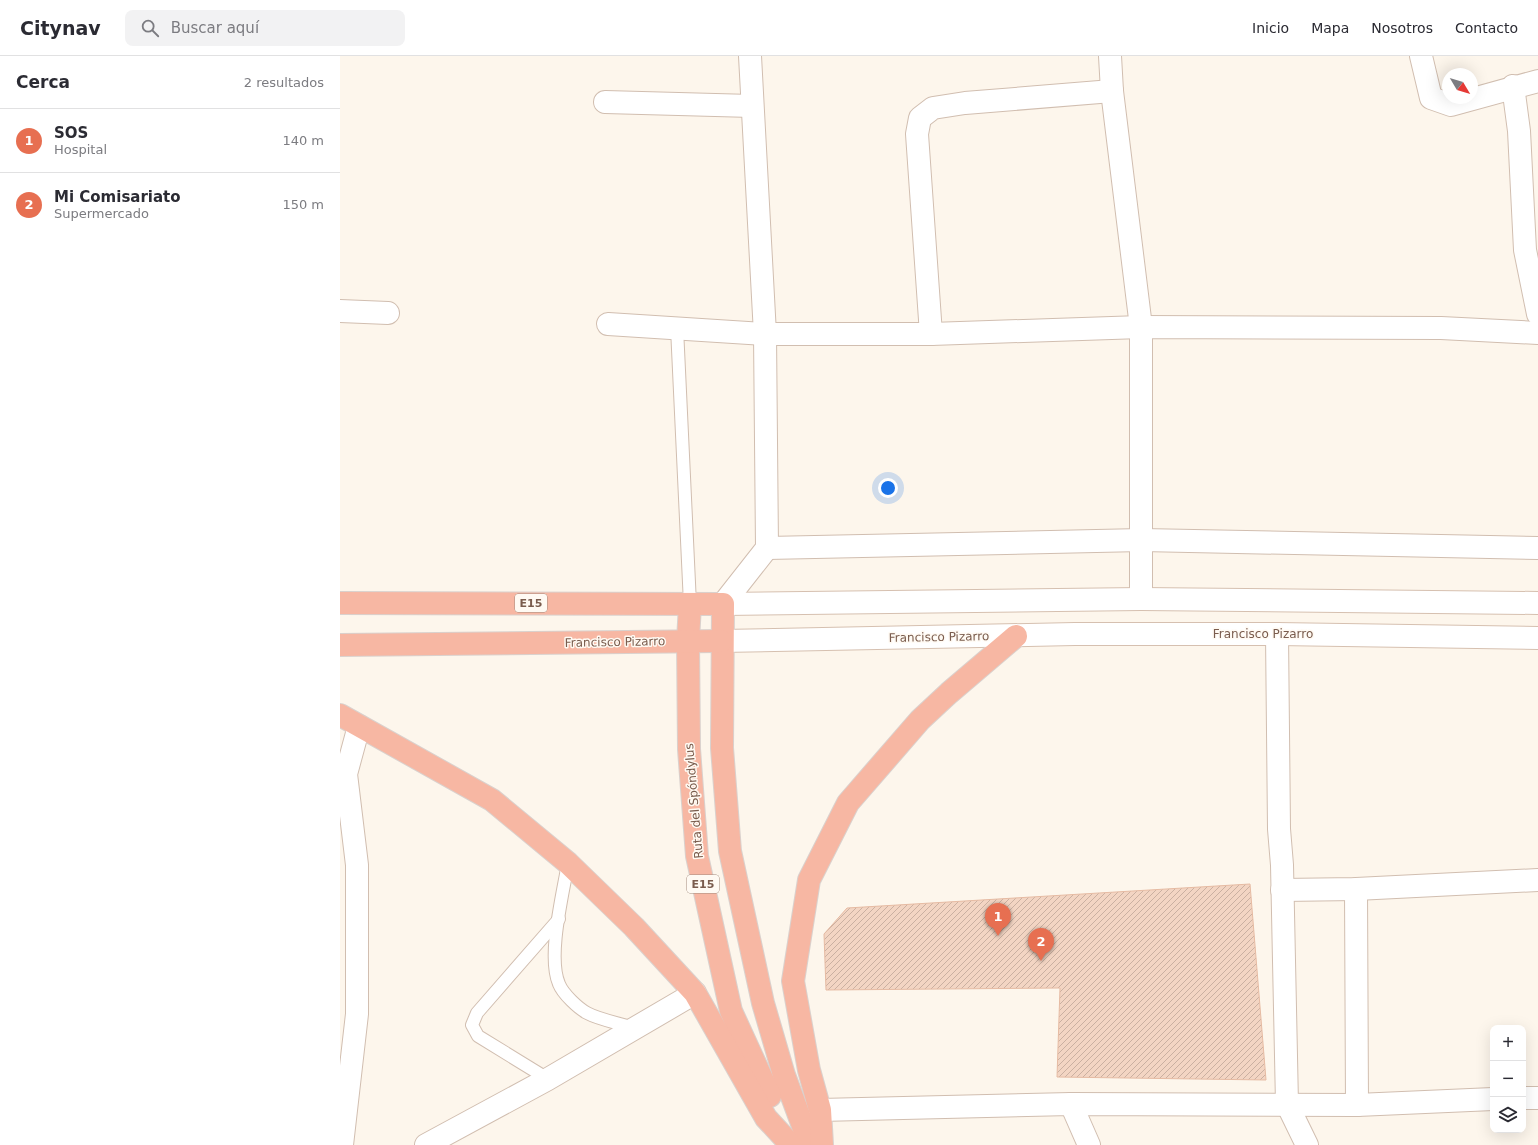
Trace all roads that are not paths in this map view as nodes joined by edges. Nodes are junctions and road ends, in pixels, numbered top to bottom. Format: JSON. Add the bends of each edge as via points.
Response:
{"nodes":[{"id":1,"x":750,"y":56,"type":"edge"},
{"id":2,"x":1110,"y":56,"type":"edge"},
{"id":3,"x":1421,"y":56,"type":"edge"},
{"id":4,"x":1538,"y":80,"type":"edge"},
{"id":5,"x":1513,"y":86,"type":"junction"},
{"id":6,"x":1112,"y":91,"type":"junction"},
{"id":7,"x":605,"y":102,"type":"dead end"},
{"id":8,"x":752,"y":106,"type":"junction"},
{"id":9,"x":1529,"y":157,"type":"edge"},
{"id":10,"x":1534,"y":277,"type":"edge"},
{"id":11,"x":340,"y":311,"type":"edge"},
{"id":12,"x":388,"y":313,"type":"dead end"},
{"id":13,"x":1538,"y":314,"type":"edge"},
{"id":14,"x":608,"y":324,"type":"dead end"},
{"id":15,"x":678,"y":328,"type":"junction"},
{"id":16,"x":1141,"y":328,"type":"junction"},
{"id":17,"x":1538,"y":333,"type":"edge"},
{"id":18,"x":765,"y":334,"type":"junction"},
{"id":19,"x":931,"y":334,"type":"junction"},
{"id":20,"x":1142,"y":540,"type":"junction"},
{"id":21,"x":768,"y":548,"type":"junction"},
{"id":22,"x":1538,"y":548,"type":"edge"},
{"id":23,"x":1141,"y":599,"type":"junction"},
{"id":24,"x":340,"y":603,"type":"edge"},
{"id":25,"x":1538,"y":603,"type":"edge"},
{"id":26,"x":690,"y":604,"type":"junction"},
{"id":27,"x":723,"y":604,"type":"junction"},
{"id":28,"x":1277,"y":634,"type":"junction"},
{"id":29,"x":1016,"y":636,"type":"junction"},
{"id":30,"x":1538,"y":638,"type":"edge"},
{"id":31,"x":688,"y":641,"type":"junction"},
{"id":32,"x":722,"y":641,"type":"junction"},
{"id":33,"x":340,"y":645,"type":"edge"},
{"id":34,"x":340,"y":715,"type":"edge"},
{"id":35,"x":359,"y":726,"type":"junction"},
{"id":36,"x":568,"y":862,"type":"junction"},
{"id":37,"x":1538,"y":880,"type":"edge"},
{"id":38,"x":1356,"y":889,"type":"junction"},
{"id":39,"x":1282,"y":890,"type":"junction"},
{"id":40,"x":559,"y":919,"type":"junction"},
{"id":41,"x":695,"y":993,"type":"junction"},
{"id":42,"x":634,"y":1028,"type":"junction"},
{"id":43,"x":548,"y":1079,"type":"junction"},
{"id":44,"x":1526,"y":1098,"type":"edge"},
{"id":45,"x":1538,"y":1098,"type":"edge"},
{"id":46,"x":1490,"y":1099,"type":"edge"},
{"id":47,"x":1071,"y":1104,"type":"junction"},
{"id":48,"x":1287,"y":1104,"type":"junction"},
{"id":49,"x":1357,"y":1105,"type":"junction"},
{"id":50,"x":820,"y":1110,"type":"junction"},
{"id":51,"x":342,"y":1145,"type":"edge"},
{"id":52,"x":426,"y":1145,"type":"edge"},
{"id":53,"x":790,"y":1145,"type":"edge"},
{"id":54,"x":800,"y":1145,"type":"edge"},
{"id":55,"x":810,"y":1145,"type":"edge"},
{"id":56,"x":822,"y":1145,"type":"edge"},
{"id":57,"x":1089,"y":1145,"type":"edge"},
{"id":58,"x":1307,"y":1145,"type":"edge"}],
"edges":[{"from":1,"to":8,"type":"street"},
{"from":2,"to":6,"type":"street"},
{"from":3,"to":5,"type":"street","via":[[1431,98],[1451,105]]},
{"from":4,"to":5,"type":"street"},
{"from":5,"to":9,"type":"street"},
{"from":6,"to":16,"type":"street"},
{"from":6,"to":19,"type":"street","via":[[965,103],[933,108],[920,118],[917,134]]},
{"from":7,"to":8,"type":"street"},
{"from":8,"to":18,"type":"street"},
{"from":9,"to":10,"type":"street","via":[[1525,250]]},
{"from":10,"to":13,"type":"street"},
{"from":11,"to":12,"type":"street"},
{"from":14,"to":15,"type":"street"},
{"from":15,"to":18,"type":"street"},
{"from":15,"to":26,"type":"lane"},
{"from":16,"to":17,"type":"street","via":[[1442,328]]},
{"from":16,"to":19,"type":"street"},
{"from":16,"to":20,"type":"street"},
{"from":18,"to":19,"type":"street"},
{"from":18,"to":21,"type":"street"},
{"from":20,"to":21,"type":"street"},
{"from":20,"to":22,"type":"street"},
{"from":20,"to":23,"type":"street"},
{"from":21,"to":27,"type":"street"},
{"from":23,"to":25,"type":"street"},
{"from":23,"to":27,"type":"street"},
{"from":24,"to":26,"type":"highway","number":"E15"},
{"from":26,"to":27,"type":"highway","number":"E15"},
{"from":26,"to":31,"type":"highway","name":"Ruta del Spóndylus","number":"E15"},
{"from":27,"to":32,"type":"highway","number":"E15"},
{"from":28,"to":29,"type":"street","name":"Francisco Pizarro"},
{"from":28,"to":30,"type":"street","name":"Francisco Pizarro"},
{"from":28,"to":39,"type":"street"},
{"from":29,"to":32,"type":"street","name":"Francisco Pizarro"},
{"from":29,"to":50,"type":"highway","via":[[920,720],[848,803],[809,880],[793,980],[809,1070]]},
{"from":31,"to":32,"type":"highway","name":"Francisco Pizarro"},
{"from":31,"to":33,"type":"highway","name":"Francisco Pizarro"},
{"from":31,"to":54,"type":"highway","name":"Ruta del Spóndylus","number":"E15","via":[[689,750],[697,856],[730,1011],[774,1105]]},
{"from":32,"to":55,"type":"highway","number":"E15","via":[[722,748],[730,851],[763,1003],[784,1075]]},
{"from":34,"to":35,"type":"highway"},
{"from":35,"to":36,"type":"highway","via":[[492,800]]},
{"from":35,"to":51,"type":"street","via":[[346,774],[356,865],[357,1014]]},
{"from":36,"to":40,"type":"lane"},
{"from":36,"to":41,"type":"highway","via":[[634,927]]},
{"from":37,"to":38,"type":"street"},
{"from":38,"to":39,"type":"street"},
{"from":38,"to":49,"type":"street"},
{"from":39,"to":48,"type":"street"},
{"from":40,"to":42,"type":"lane","via":[[555,967],[559,985],[587,1012]]},
{"from":40,"to":43,"type":"lane","via":[[477,1013],[472,1025],[478,1036]]},
{"from":41,"to":42,"type":"street"},
{"from":41,"to":53,"type":"highway","via":[[766,1118]]},
{"from":42,"to":43,"type":"street"},
{"from":43,"to":52,"type":"street"},
{"from":44,"to":45,"type":"street"},
{"from":46,"to":49,"type":"street"},
{"from":47,"to":48,"type":"street"},
{"from":47,"to":50,"type":"street"},
{"from":47,"to":57,"type":"street"},
{"from":48,"to":49,"type":"street"},
{"from":48,"to":58,"type":"street"},
{"from":50,"to":56,"type":"highway"}]}
